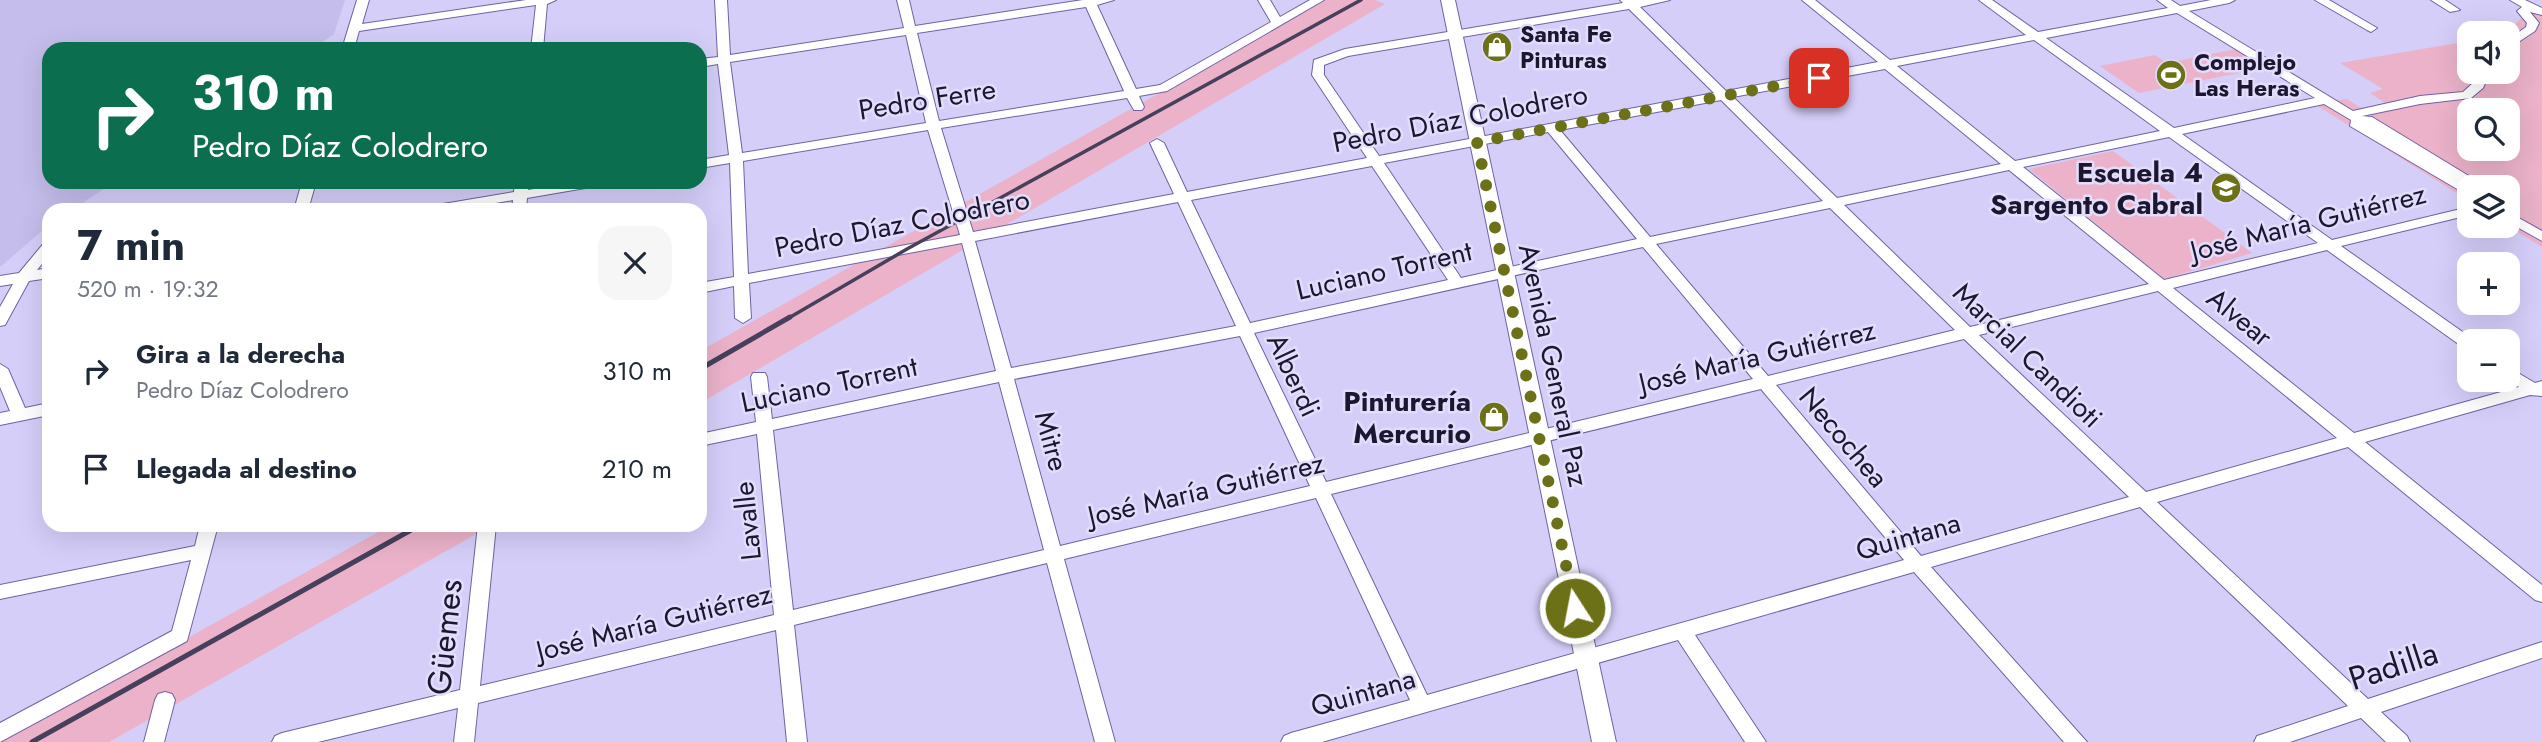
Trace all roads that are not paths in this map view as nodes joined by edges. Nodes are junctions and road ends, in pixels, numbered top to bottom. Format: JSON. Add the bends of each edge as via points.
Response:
{"nodes":[{"id":1,"x":363,"y":0,"type":"edge"},
{"id":2,"x":544,"y":0,"type":"edge"},
{"id":3,"x":721,"y":0,"type":"edge"},
{"id":4,"x":903,"y":0,"type":"edge"},
{"id":5,"x":1108,"y":0,"type":"edge"},
{"id":6,"x":1264,"y":0,"type":"edge"},
{"id":7,"x":1318,"y":0,"type":"edge"},
{"id":8,"x":1448,"y":0,"type":"edge"},
{"id":9,"x":1664,"y":0,"type":"edge"},
{"id":10,"x":1808,"y":0,"type":"edge"},
{"id":11,"x":1985,"y":0,"type":"edge"},
{"id":12,"x":2163,"y":0,"type":"edge"},
{"id":13,"x":2229,"y":0,"type":"edge"},
{"id":14,"x":2321,"y":0,"type":"edge"},
{"id":15,"x":2437,"y":0,"type":"edge"},
{"id":16,"x":1090,"y":1,"type":"edge"},
{"id":17,"x":2523,"y":2,"type":"edge"},
{"id":18,"x":1629,"y":3,"type":"edge"},
{"id":19,"x":2178,"y":10,"type":"junction"},
{"id":20,"x":2454,"y":10,"type":"dead end"},
{"id":21,"x":2542,"y":12,"type":"edge"},
{"id":22,"x":1278,"y":23,"type":"junction"},
{"id":23,"x":355,"y":28,"type":"junction"},
{"id":24,"x":2371,"y":28,"type":"dead end"},
{"id":25,"x":911,"y":30,"type":"junction"},
{"id":26,"x":1455,"y":36,"type":"junction"},
{"id":27,"x":2036,"y":36,"type":"junction"},
{"id":28,"x":2520,"y":38,"type":"edge"},
{"id":29,"x":350,"y":42,"type":"edge"},
{"id":30,"x":538,"y":42,"type":"edge"},
{"id":31,"x":724,"y":60,"type":"junction"},
{"id":32,"x":707,"y":62,"type":"edge"},
{"id":33,"x":1890,"y":64,"type":"junction"},
{"id":34,"x":2479,"y":84,"type":"edge"},
{"id":35,"x":1132,"y":93,"type":"junction"},
{"id":36,"x":1724,"y":95,"type":"junction"},
{"id":37,"x":2326,"y":100,"type":"junction"},
{"id":38,"x":1138,"y":107,"type":"dead end"},
{"id":39,"x":2354,"y":118,"type":"junction"},
{"id":40,"x":933,"y":124,"type":"junction"},
{"id":41,"x":1551,"y":128,"type":"junction"},
{"id":42,"x":2170,"y":131,"type":"junction"},
{"id":43,"x":1477,"y":142,"type":"junction"},
{"id":44,"x":1157,"y":143,"type":"dead end"},
{"id":45,"x":736,"y":157,"type":"junction"},
{"id":46,"x":1374,"y":161,"type":"junction"},
{"id":47,"x":707,"y":162,"type":"edge"},
{"id":48,"x":2013,"y":164,"type":"junction"},
{"id":49,"x":2457,"y":175,"type":"edge"},
{"id":50,"x":2457,"y":185,"type":"edge"},
{"id":51,"x":559,"y":189,"type":"edge"},
{"id":52,"x":521,"y":196,"type":"edge"},
{"id":53,"x":1181,"y":197,"type":"junction"},
{"id":54,"x":476,"y":203,"type":"edge"},
{"id":55,"x":1831,"y":203,"type":"junction"},
{"id":56,"x":2520,"y":213,"type":"edge"},
{"id":57,"x":2457,"y":214,"type":"edge"},
{"id":58,"x":2520,"y":223,"type":"edge"},
{"id":59,"x":2542,"y":227,"type":"edge"},
{"id":60,"x":967,"y":236,"type":"junction"},
{"id":61,"x":2542,"y":237,"type":"edge"},
{"id":62,"x":1645,"y":242,"type":"junction"},
{"id":63,"x":2330,"y":245,"type":"junction"},
{"id":64,"x":42,"y":255,"type":"edge"},
{"id":65,"x":1504,"y":272,"type":"junction"},
{"id":66,"x":42,"y":274,"type":"edge"},
{"id":67,"x":24,"y":277,"type":"junction"},
{"id":68,"x":0,"y":281,"type":"edge"},
{"id":69,"x":740,"y":281,"type":"junction"},
{"id":70,"x":1457,"y":282,"type":"junction"},
{"id":71,"x":707,"y":287,"type":"edge"},
{"id":72,"x":2161,"y":287,"type":"junction"},
{"id":73,"x":743,"y":318,"type":"dead end"},
{"id":74,"x":0,"y":321,"type":"edge"},
{"id":75,"x":1243,"y":330,"type":"junction"},
{"id":76,"x":1968,"y":334,"type":"junction"},
{"id":77,"x":2457,"y":335,"type":"edge"},
{"id":78,"x":0,"y":369,"type":"edge"},
{"id":79,"x":1005,"y":375,"type":"junction"},
{"id":80,"x":759,"y":377,"type":"dead end"},
{"id":81,"x":2520,"y":379,"type":"edge"},
{"id":82,"x":1764,"y":384,"type":"junction"},
{"id":83,"x":2539,"y":390,"type":"edge"},
{"id":84,"x":42,"y":410,"type":"edge"},
{"id":85,"x":20,"y":415,"type":"junction"},
{"id":86,"x":0,"y":419,"type":"edge"},
{"id":87,"x":764,"y":426,"type":"junction"},
{"id":88,"x":1540,"y":436,"type":"junction"},
{"id":89,"x":707,"y":438,"type":"edge"},
{"id":90,"x":2351,"y":439,"type":"junction"},
{"id":91,"x":1320,"y":491,"type":"junction"},
{"id":92,"x":2140,"y":499,"type":"junction"},
{"id":93,"x":207,"y":532,"type":"edge"},
{"id":94,"x":487,"y":532,"type":"edge"},
{"id":95,"x":202,"y":551,"type":"junction"},
{"id":96,"x":1054,"y":554,"type":"junction"},
{"id":97,"x":1917,"y":563,"type":"junction"},
{"id":98,"x":0,"y":592,"type":"edge"},
{"id":99,"x":2542,"y":595,"type":"edge"},
{"id":100,"x":785,"y":618,"type":"junction"},
{"id":101,"x":1682,"y":630,"type":"junction"},
{"id":102,"x":2542,"y":650,"type":"edge"},
{"id":103,"x":1585,"y":657,"type":"junction"},
{"id":104,"x":468,"y":697,"type":"junction"},
{"id":105,"x":165,"y":700,"type":"dead end"},
{"id":106,"x":1422,"y":704,"type":"junction"},
{"id":107,"x":2364,"y":708,"type":"junction"},
{"id":108,"x":0,"y":733,"type":"edge"},
{"id":109,"x":154,"y":742,"type":"edge"},
{"id":110,"x":282,"y":742,"type":"edge"},
{"id":111,"x":464,"y":742,"type":"edge"},
{"id":112,"x":797,"y":742,"type":"edge"},
{"id":113,"x":1105,"y":742,"type":"edge"},
{"id":114,"x":1291,"y":742,"type":"edge"},
{"id":115,"x":1604,"y":742,"type":"edge"},
{"id":116,"x":1756,"y":742,"type":"edge"},
{"id":117,"x":2077,"y":742,"type":"edge"},
{"id":118,"x":2264,"y":742,"type":"edge"},
{"id":119,"x":2400,"y":742,"type":"edge"}],
"edges":[{"from":1,"to":23,"type":"street"},
{"from":2,"to":23,"type":"street"},
{"from":2,"to":30,"type":"street"},
{"from":3,"to":31,"type":"street"},
{"from":4,"to":25,"type":"street","name":"Mitre"},
{"from":5,"to":16,"type":"street"},
{"from":6,"to":22,"type":"street"},
{"from":7,"to":22,"type":"street"},
{"from":8,"to":26,"type":"main road","name":"Avenida General Paz"},
{"from":9,"to":18,"type":"street"},
{"from":10,"to":33,"type":"street","name":"Alvear"},
{"from":11,"to":27,"type":"street"},
{"from":12,"to":19,"type":"street"},
{"from":13,"to":19,"type":"street","name":"Pedro Díaz Colodrero"},
{"from":14,"to":24,"type":"street"},
{"from":15,"to":20,"type":"street"},
{"from":16,"to":25,"type":"street"},
{"from":16,"to":35,"type":"street"},
{"from":17,"to":21,"type":"street"},
{"from":17,"to":28,"type":"street","via":[[2523,11],[2533,23]]},
{"from":18,"to":26,"type":"street"},
{"from":18,"to":36,"type":"street","name":"Marcial Candioti"},
{"from":19,"to":27,"type":"street","name":"Pedro Díaz Colodrero"},
{"from":19,"to":37,"type":"street"},
{"from":22,"to":35,"type":"street","name":"Pedro Ferre","via":[[1163,88]]},
{"from":23,"to":29,"type":"street"},
{"from":25,"to":31,"type":"street"},
{"from":25,"to":40,"type":"street","name":"Mitre"},
{"from":26,"to":43,"type":"main road","name":"Avenida General Paz"},
{"from":26,"to":46,"type":"street","via":[[1345,53],[1316,66]]},
{"from":27,"to":33,"type":"street","name":"Pedro Díaz Colodrero"},
{"from":27,"to":42,"type":"street"},
{"from":31,"to":32,"type":"street"},
{"from":31,"to":45,"type":"street"},
{"from":33,"to":36,"type":"street","name":"Pedro Díaz Colodrero"},
{"from":33,"to":48,"type":"street","name":"Alvear"},
{"from":34,"to":39,"type":"street","via":[[2467,95],[2420,100]]},
{"from":35,"to":38,"type":"street"},
{"from":35,"to":40,"type":"street","name":"Pedro Ferre"},
{"from":36,"to":41,"type":"street","name":"Pedro Díaz Colodrero"},
{"from":36,"to":55,"type":"street","name":"Marcial Candioti"},
{"from":37,"to":39,"type":"street"},
{"from":37,"to":42,"type":"street","name":"Luciano Torrent"},
{"from":39,"to":49,"type":"street","via":[[2367,120]]},
{"from":39,"to":50,"type":"street"},
{"from":40,"to":45,"type":"street","name":"Pedro Ferre"},
{"from":40,"to":60,"type":"street","name":"Mitre"},
{"from":41,"to":43,"type":"street","name":"Pedro Díaz Colodrero"},
{"from":41,"to":62,"type":"street","name":"Necochea"},
{"from":42,"to":48,"type":"street","name":"Luciano Torrent"},
{"from":42,"to":63,"type":"street"},
{"from":43,"to":46,"type":"street","name":"Pedro Díaz Colodrero"},
{"from":43,"to":65,"type":"main road","name":"Avenida General Paz"},
{"from":44,"to":53,"type":"street","name":"Alberdi"},
{"from":45,"to":47,"type":"street","name":"Pedro Ferre"},
{"from":45,"to":69,"type":"street"},
{"from":46,"to":53,"type":"street","name":"Pedro Díaz Colodrero"},
{"from":46,"to":70,"type":"street"},
{"from":48,"to":55,"type":"street","name":"Luciano Torrent"},
{"from":48,"to":72,"type":"street","name":"Alvear"},
{"from":51,"to":52,"type":"street"},
{"from":52,"to":54,"type":"street"},
{"from":53,"to":60,"type":"street","name":"Pedro Díaz Colodrero"},
{"from":53,"to":75,"type":"street","name":"Alberdi"},
{"from":55,"to":62,"type":"street","name":"Luciano Torrent"},
{"from":55,"to":76,"type":"street","name":"Marcial Candioti"},
{"from":56,"to":59,"type":"street"},
{"from":57,"to":63,"type":"street","name":"José María Gutiérrez"},
{"from":58,"to":61,"type":"street"},
{"from":60,"to":69,"type":"street","name":"Pedro Díaz Colodrero"},
{"from":60,"to":79,"type":"street","name":"Mitre"},
{"from":62,"to":65,"type":"street","name":"Luciano Torrent"},
{"from":62,"to":82,"type":"street","name":"Necochea"},
{"from":63,"to":72,"type":"street","name":"José María Gutiérrez"},
{"from":63,"to":77,"type":"street"},
{"from":64,"to":67,"type":"street"},
{"from":65,"to":70,"type":"street","name":"Luciano Torrent"},
{"from":65,"to":88,"type":"main road","name":"Avenida General Paz"},
{"from":66,"to":67,"type":"street"},
{"from":67,"to":68,"type":"street"},
{"from":67,"to":74,"type":"street"},
{"from":69,"to":71,"type":"street","name":"Pedro Díaz Colodrero"},
{"from":69,"to":73,"type":"street"},
{"from":70,"to":75,"type":"street","name":"Luciano Torrent"},
{"from":72,"to":76,"type":"street","name":"José María Gutiérrez"},
{"from":72,"to":90,"type":"street","name":"Alvear"},
{"from":75,"to":79,"type":"street","name":"Luciano Torrent"},
{"from":75,"to":91,"type":"street","name":"Alberdi"},
{"from":76,"to":82,"type":"street","name":"José María Gutiérrez"},
{"from":76,"to":92,"type":"street","name":"Marcial Candioti"},
{"from":78,"to":85,"type":"street"},
{"from":79,"to":87,"type":"street","name":"Luciano Torrent"},
{"from":79,"to":96,"type":"street","name":"Mitre"},
{"from":80,"to":87,"type":"street","name":"Lavalle"},
{"from":81,"to":83,"type":"street"},
{"from":82,"to":88,"type":"street","name":"José María Gutiérrez"},
{"from":82,"to":97,"type":"street","name":"Necochea"},
{"from":83,"to":90,"type":"street","name":"Quintana"},
{"from":84,"to":85,"type":"street"},
{"from":85,"to":86,"type":"street"},
{"from":87,"to":89,"type":"street","name":"Luciano Torrent"},
{"from":87,"to":100,"type":"street","name":"Lavalle"},
{"from":88,"to":91,"type":"street","name":"José María Gutiérrez"},
{"from":88,"to":103,"type":"main road","name":"Avenida General Paz"},
{"from":90,"to":92,"type":"street","name":"Quintana"},
{"from":90,"to":99,"type":"street","name":"Alvear"},
{"from":91,"to":96,"type":"street","name":"José María Gutiérrez"},
{"from":91,"to":106,"type":"street","name":"Alberdi"},
{"from":92,"to":97,"type":"street","name":"Quintana"},
{"from":92,"to":107,"type":"street","name":"Marcial Candioti"},
{"from":93,"to":95,"type":"street"},
{"from":94,"to":104,"type":"street","name":"Güemes"},
{"from":95,"to":98,"type":"street"},
{"from":95,"to":108,"type":"street","via":[[180,636]]},
{"from":96,"to":100,"type":"street","name":"José María Gutiérrez"},
{"from":96,"to":113,"type":"street","name":"Mitre"},
{"from":97,"to":101,"type":"street","name":"Quintana"},
{"from":97,"to":117,"type":"street","name":"Necochea"},
{"from":100,"to":104,"type":"street","name":"José María Gutiérrez"},
{"from":100,"to":112,"type":"street","name":"Lavalle"},
{"from":101,"to":103,"type":"street","name":"Quintana"},
{"from":101,"to":116,"type":"street"},
{"from":102,"to":107,"type":"street","name":"Padilla"},
{"from":103,"to":106,"type":"street","name":"Quintana"},
{"from":103,"to":115,"type":"main road","name":"Avenida General Paz"},
{"from":104,"to":110,"type":"street","name":"José María Gutiérrez"},
{"from":104,"to":111,"type":"street","name":"Güemes"},
{"from":105,"to":109,"type":"street"},
{"from":106,"to":114,"type":"street","name":"Quintana"},
{"from":107,"to":118,"type":"street","name":"Padilla"},
{"from":107,"to":119,"type":"street","name":"Marcial Candioti"}]}
